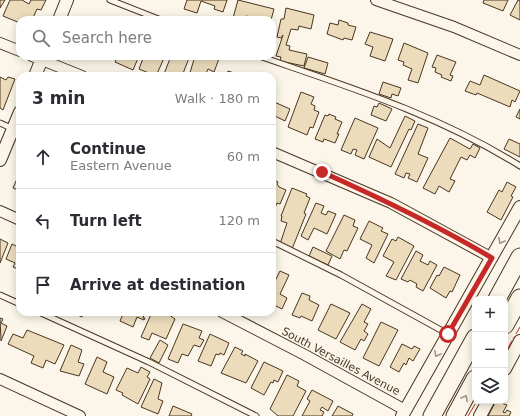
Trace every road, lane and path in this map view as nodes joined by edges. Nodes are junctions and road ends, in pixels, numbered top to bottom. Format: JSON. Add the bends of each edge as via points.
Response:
{"nodes":[{"id":1,"x":67,"y":0,"type":"edge"},
{"id":2,"x":110,"y":0,"type":"edge"},
{"id":3,"x":376,"y":0,"type":"edge"},
{"id":4,"x":61,"y":16,"type":"edge"},
{"id":5,"x":151,"y":16,"type":"edge"},
{"id":6,"x":0,"y":43,"type":"edge"},
{"id":7,"x":16,"y":49,"type":"edge"},
{"id":8,"x":520,"y":55,"type":"edge"},
{"id":9,"x":38,"y":60,"type":"edge"},
{"id":10,"x":46,"y":60,"type":"edge"},
{"id":11,"x":270,"y":60,"type":"edge"},
{"id":12,"x":36,"y":72,"type":"edge"},
{"id":13,"x":73,"y":72,"type":"edge"},
{"id":14,"x":0,"y":123,"type":"edge"},
{"id":15,"x":16,"y":130,"type":"edge"},
{"id":16,"x":16,"y":132,"type":"edge"},
{"id":17,"x":276,"y":154,"type":"edge"},
{"id":18,"x":0,"y":160,"type":"edge"},
{"id":19,"x":520,"y":166,"type":"edge"},
{"id":20,"x":520,"y":207,"type":"edge"},
{"id":21,"x":0,"y":211,"type":"edge"},
{"id":22,"x":16,"y":218,"type":"edge"},
{"id":23,"x":276,"y":243,"type":"edge"},
{"id":24,"x":520,"y":257,"type":"edge"},
{"id":25,"x":492,"y":258,"type":"junction"},
{"id":26,"x":0,"y":295,"type":"edge"},
{"id":27,"x":499,"y":296,"type":"edge"},
{"id":28,"x":520,"y":298,"type":"edge"},
{"id":29,"x":16,"y":302,"type":"edge"},
{"id":30,"x":48,"y":316,"type":"edge"},
{"id":31,"x":230,"y":316,"type":"edge"},
{"id":32,"x":508,"y":320,"type":"edge"},
{"id":33,"x":448,"y":334,"type":"junction"},
{"id":34,"x":520,"y":341,"type":"edge"},
{"id":35,"x":472,"y":343,"type":"edge"},
{"id":36,"x":506,"y":368,"type":"edge"},
{"id":37,"x":0,"y":379,"type":"edge"},
{"id":38,"x":472,"y":385,"type":"edge"},
{"id":39,"x":486,"y":404,"type":"edge"},
{"id":40,"x":404,"y":413,"type":"edge"},
{"id":41,"x":80,"y":416,"type":"edge"},
{"id":42,"x":256,"y":416,"type":"edge"},
{"id":43,"x":432,"y":416,"type":"edge"},
{"id":44,"x":455,"y":416,"type":"edge"},
{"id":45,"x":480,"y":416,"type":"edge"}],
"edges":[{"from":1,"to":4,"type":"street"},
{"from":2,"to":5,"type":"lane"},
{"from":3,"to":8,"type":"street","via":[[454,27]]},
{"from":6,"to":7,"type":"street"},
{"from":9,"to":12,"type":"street"},
{"from":10,"to":13,"type":"street"},
{"from":11,"to":19,"type":"lane","via":[[411,109]]},
{"from":14,"to":15,"type":"lane"},
{"from":16,"to":18,"type":"street"},
{"from":17,"to":25,"type":"street","via":[[391,203],[436,225]]},
{"from":20,"to":25,"type":"street","one_way":true},
{"from":21,"to":22,"type":"street"},
{"from":23,"to":33,"type":"lane","via":[[341,275]]},
{"from":24,"to":27,"type":"highway"},
{"from":25,"to":33,"type":"street"},
{"from":26,"to":29,"type":"lane"},
{"from":28,"to":32,"type":"highway"},
{"from":30,"to":42,"type":"lane","via":[[149,362]]},
{"from":31,"to":40,"type":"street","name":"South Versailles Avenue","via":[[305,355]]},
{"from":33,"to":40,"type":"street","one_way":true},
{"from":34,"to":36,"type":"street"},
{"from":35,"to":43,"type":"highway"},
{"from":37,"to":41,"type":"street"},
{"from":44,"to":38,"type":"highway","one_way":true},
{"from":39,"to":45,"type":"street"}]}
